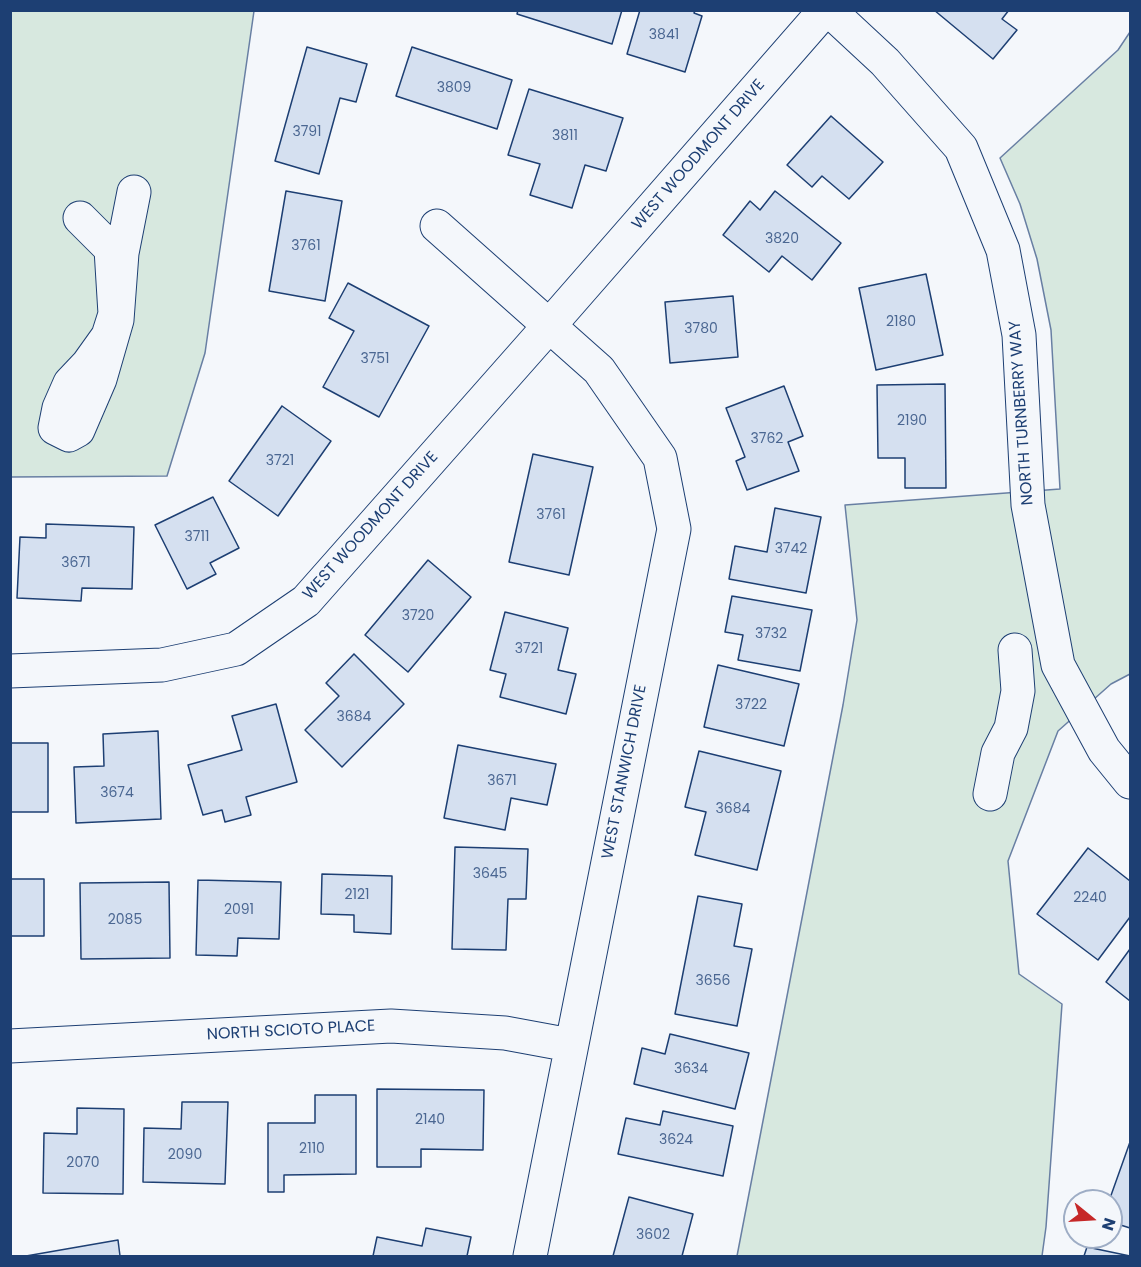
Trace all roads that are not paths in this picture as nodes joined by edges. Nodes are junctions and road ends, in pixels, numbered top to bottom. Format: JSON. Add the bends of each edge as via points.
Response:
{"nodes":[{"id":1,"x":827,"y":10,"type":"edge"},
{"id":2,"x":134,"y":192,"type":"dead end"},
{"id":3,"x":80,"y":218,"type":"dead end"},
{"id":4,"x":437,"y":226,"type":"dead end"},
{"id":5,"x":549,"y":326,"type":"junction"},
{"id":6,"x":1015,"y":650,"type":"dead end"},
{"id":7,"x":10,"y":671,"type":"edge"},
{"id":8,"x":1131,"y":782,"type":"edge"},
{"id":9,"x":990,"y":794,"type":"dead end"},
{"id":10,"x":570,"y":1045,"type":"junction"},
{"id":11,"x":10,"y":1046,"type":"edge"},
{"id":12,"x":530,"y":1257,"type":"edge"}],
"edges":[{"from":1,"to":5,"type":"street","name":"WEST WOODMONT DRIVE"},
{"from":1,"to":8,"type":"street","name":"NORTH TURNBERRY WAY","via":[[885,62],[961,148],[1003,250],[1019,335],[1028,505],[1058,665],[1104,750]]},
{"from":2,"to":3,"type":"street","via":[[122,253],[117,320],[100,379],[78,430],[69,435],[55,428],[59,408],[70,383],[108,336],[115,314],[111,249]]},
{"from":4,"to":5,"type":"street"},
{"from":5,"to":7,"type":"street","name":"WEST WOODMONT DRIVE","via":[[306,601],[237,649],[162,665]]},
{"from":5,"to":10,"type":"street","name":"WEST STANWICH DRIVE","via":[[599,370],[660,458],[674,529]]},
{"from":6,"to":9,"type":"street","via":[[1018,691],[1011,728],[998,753]]},
{"from":10,"to":11,"type":"street","name":"NORTH SCIOTO PLACE","via":[[505,1033],[391,1026]]},
{"from":10,"to":12,"type":"street","name":"WEST STANWICH DRIVE"}]}
